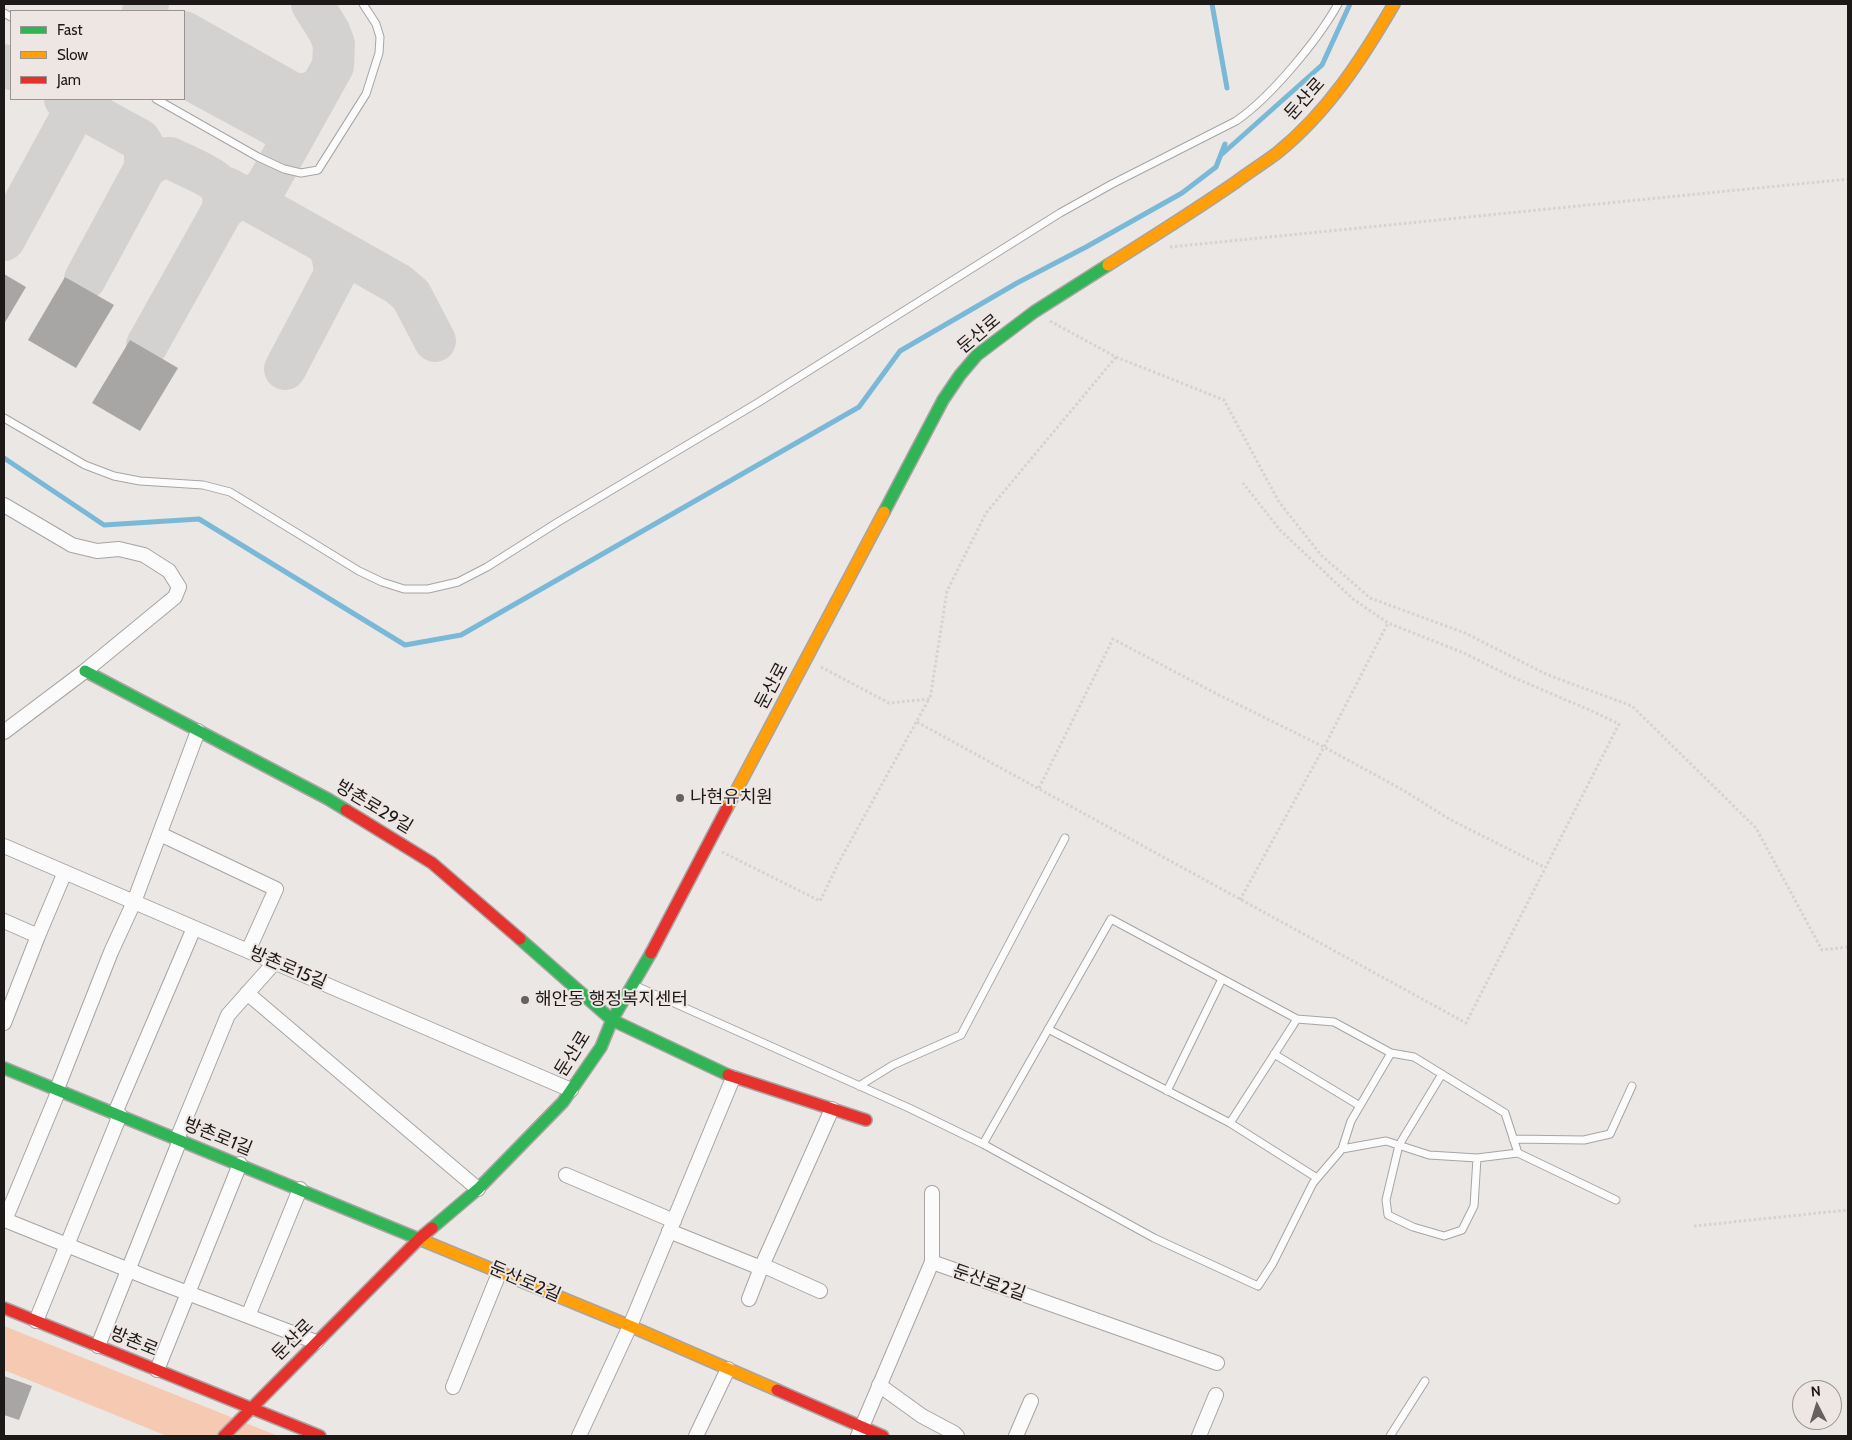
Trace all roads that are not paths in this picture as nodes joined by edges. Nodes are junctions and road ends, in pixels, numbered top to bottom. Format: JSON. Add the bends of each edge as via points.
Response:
{"nodes":[{"id":1,"x":363,"y":4,"type":"edge"},
{"id":2,"x":1338,"y":4,"type":"edge"},
{"id":3,"x":1394,"y":4,"type":"edge"},
{"id":4,"x":158,"y":100,"type":"edge"},
{"id":5,"x":4,"y":418,"type":"edge"},
{"id":6,"x":4,"y":506,"type":"edge"},
{"id":7,"x":85,"y":671,"type":"junction"},
{"id":8,"x":198,"y":731,"type":"junction"},
{"id":9,"x":4,"y":732,"type":"edge"},
{"id":10,"x":160,"y":834,"type":"junction"},
{"id":11,"x":1065,"y":838,"type":"dead end"},
{"id":12,"x":4,"y":846,"type":"edge"},
{"id":13,"x":66,"y":872,"type":"junction"},
{"id":14,"x":134,"y":902,"type":"junction"},
{"id":15,"x":4,"y":921,"type":"edge"},
{"id":16,"x":194,"y":928,"type":"junction"},
{"id":17,"x":38,"y":936,"type":"junction"},
{"id":18,"x":248,"y":951,"type":"junction"},
{"id":19,"x":275,"y":962,"type":"junction"},
{"id":20,"x":1222,"y":979,"type":"junction"},
{"id":21,"x":634,"y":984,"type":"junction"},
{"id":22,"x":248,"y":993,"type":"junction"},
{"id":23,"x":612,"y":1020,"type":"junction"},
{"id":24,"x":1297,"y":1020,"type":"junction"},
{"id":25,"x":4,"y":1023,"type":"edge"},
{"id":26,"x":1048,"y":1029,"type":"junction"},
{"id":27,"x":1391,"y":1053,"type":"junction"},
{"id":28,"x":1274,"y":1054,"type":"junction"},
{"id":29,"x":4,"y":1068,"type":"edge"},
{"id":30,"x":1442,"y":1074,"type":"junction"},
{"id":31,"x":733,"y":1078,"type":"junction"},
{"id":32,"x":859,"y":1086,"type":"junction"},
{"id":33,"x":1632,"y":1086,"type":"dead end"},
{"id":34,"x":58,"y":1090,"type":"junction"},
{"id":35,"x":571,"y":1090,"type":"junction"},
{"id":36,"x":1167,"y":1091,"type":"junction"},
{"id":37,"x":1360,"y":1106,"type":"junction"},
{"id":38,"x":832,"y":1110,"type":"junction"},
{"id":39,"x":117,"y":1114,"type":"junction"},
{"id":40,"x":866,"y":1120,"type":"dead end"},
{"id":41,"x":1230,"y":1123,"type":"junction"},
{"id":42,"x":179,"y":1139,"type":"junction"},
{"id":43,"x":1513,"y":1139,"type":"junction"},
{"id":44,"x":983,"y":1144,"type":"junction"},
{"id":45,"x":1399,"y":1145,"type":"junction"},
{"id":46,"x":1342,"y":1149,"type":"junction"},
{"id":47,"x":1518,"y":1153,"type":"junction"},
{"id":48,"x":1476,"y":1158,"type":"junction"},
{"id":49,"x":240,"y":1164,"type":"junction"},
{"id":50,"x":566,"y":1175,"type":"dead end"},
{"id":51,"x":1317,"y":1178,"type":"junction"},
{"id":52,"x":300,"y":1189,"type":"junction"},
{"id":53,"x":478,"y":1189,"type":"junction"},
{"id":54,"x":932,"y":1193,"type":"dead end"},
{"id":55,"x":1616,"y":1200,"type":"dead end"},
{"id":56,"x":671,"y":1226,"type":"junction"},
{"id":57,"x":420,"y":1238,"type":"junction"},
{"id":58,"x":67,"y":1245,"type":"junction"},
{"id":59,"x":932,"y":1262,"type":"junction"},
{"id":60,"x":762,"y":1267,"type":"junction"},
{"id":61,"x":127,"y":1270,"type":"junction"},
{"id":62,"x":500,"y":1271,"type":"junction"},
{"id":63,"x":820,"y":1291,"type":"dead end"},
{"id":64,"x":187,"y":1293,"type":"junction"},
{"id":65,"x":749,"y":1299,"type":"dead end"},
{"id":66,"x":4,"y":1308,"type":"edge"},
{"id":67,"x":248,"y":1316,"type":"junction"},
{"id":68,"x":36,"y":1321,"type":"junction"},
{"id":69,"x":630,"y":1326,"type":"junction"},
{"id":70,"x":316,"y":1342,"type":"junction"},
{"id":71,"x":98,"y":1346,"type":"junction"},
{"id":72,"x":1216,"y":1363,"type":"dead end"},
{"id":73,"x":728,"y":1369,"type":"junction"},
{"id":74,"x":157,"y":1370,"type":"junction"},
{"id":75,"x":1425,"y":1381,"type":"dead end"},
{"id":76,"x":879,"y":1385,"type":"junction"},
{"id":77,"x":453,"y":1387,"type":"dead end"},
{"id":78,"x":1216,"y":1395,"type":"dead end"},
{"id":79,"x":1031,"y":1401,"type":"dead end"},
{"id":80,"x":250,"y":1408,"type":"junction"},
{"id":81,"x":859,"y":1432,"type":"edge"},
{"id":82,"x":224,"y":1436,"type":"edge"},
{"id":83,"x":320,"y":1436,"type":"edge"},
{"id":84,"x":579,"y":1436,"type":"edge"},
{"id":85,"x":696,"y":1436,"type":"edge"},
{"id":86,"x":883,"y":1436,"type":"edge"},
{"id":87,"x":957,"y":1436,"type":"edge"},
{"id":88,"x":1016,"y":1436,"type":"edge"},
{"id":89,"x":1199,"y":1436,"type":"edge"},
{"id":90,"x":1390,"y":1436,"type":"edge"}],
"edges":[{"from":1,"to":4,"type":"lane","via":[[376,24],[380,37],[379,53],[366,94],[318,170],[301,173],[284,169]]},
{"from":2,"to":5,"type":"lane","via":[[1281,79],[1252,110],[1236,121],[1060,213],[759,402],[487,568],[458,582],[428,589],[404,589],[382,582],[358,571],[230,492],[203,485],[114,476],[85,465]]},
{"from":3,"to":21,"type":"street","name":"둔산로","via":[[1336,93],[1277,153],[1196,210],[1034,312],[977,355],[960,375],[943,400]]},
{"from":6,"to":7,"type":"street","via":[[72,545],[98,551],[120,549],[144,555],[169,570],[179,588],[175,597]]},
{"from":7,"to":8,"type":"street","name":"방촌로29길"},
{"from":7,"to":9,"type":"street"},
{"from":8,"to":10,"type":"street"},
{"from":8,"to":23,"type":"street","name":"방촌로29길","via":[[328,799],[432,863]]},
{"from":10,"to":14,"type":"street"},
{"from":10,"to":18,"type":"street","via":[[276,889]]},
{"from":11,"to":32,"type":"lane","via":[[961,1035],[893,1065]]},
{"from":12,"to":13,"type":"street","name":"방촌로15길"},
{"from":13,"to":14,"type":"street","name":"방촌로15길"},
{"from":13,"to":17,"type":"street"},
{"from":14,"to":16,"type":"street","name":"방촌로15길"},
{"from":14,"to":34,"type":"street","via":[[111,952]]},
{"from":15,"to":17,"type":"street"},
{"from":16,"to":18,"type":"street","name":"방촌로15길"},
{"from":16,"to":39,"type":"street"},
{"from":17,"to":25,"type":"street"},
{"from":18,"to":19,"type":"street","name":"방촌로15길"},
{"from":19,"to":22,"type":"street"},
{"from":19,"to":35,"type":"street","name":"방촌로15길"},
{"from":20,"to":24,"type":"lane"},
{"from":20,"to":26,"type":"lane","via":[[1111,919]]},
{"from":20,"to":36,"type":"lane"},
{"from":21,"to":23,"type":"street","name":"둔산로"},
{"from":21,"to":32,"type":"lane"},
{"from":22,"to":42,"type":"street","via":[[228,1015]]},
{"from":22,"to":53,"type":"street"},
{"from":23,"to":31,"type":"street","name":"방촌로29길"},
{"from":23,"to":35,"type":"street","name":"둔산로","via":[[601,1046]]},
{"from":24,"to":27,"type":"lane","via":[[1334,1022]]},
{"from":24,"to":28,"type":"lane"},
{"from":26,"to":36,"type":"lane"},
{"from":26,"to":44,"type":"lane"},
{"from":27,"to":30,"type":"lane","via":[[1414,1057]]},
{"from":27,"to":37,"type":"lane"},
{"from":28,"to":37,"type":"lane"},
{"from":28,"to":41,"type":"lane"},
{"from":29,"to":34,"type":"street","name":"방촌로1길"},
{"from":30,"to":43,"type":"lane","via":[[1505,1113]]},
{"from":30,"to":45,"type":"lane"},
{"from":31,"to":38,"type":"street"},
{"from":31,"to":56,"type":"street"},
{"from":32,"to":44,"type":"lane"},
{"from":33,"to":43,"type":"lane","via":[[1610,1134],[1584,1140]]},
{"from":34,"to":39,"type":"street","name":"방촌로1길"},
{"from":34,"to":58,"type":"street","via":[[5,1220]]},
{"from":35,"to":53,"type":"street","name":"둔산로"},
{"from":36,"to":41,"type":"lane"},
{"from":37,"to":46,"type":"lane","via":[[1351,1121]]},
{"from":38,"to":40,"type":"street"},
{"from":38,"to":60,"type":"street"},
{"from":39,"to":42,"type":"street","name":"방촌로1길"},
{"from":39,"to":58,"type":"street"},
{"from":41,"to":51,"type":"lane"},
{"from":42,"to":49,"type":"street","name":"방촌로1길"},
{"from":42,"to":61,"type":"street"},
{"from":43,"to":47,"type":"lane"},
{"from":44,"to":51,"type":"lane","via":[[1154,1238],[1258,1286]]},
{"from":45,"to":46,"type":"lane","via":[[1386,1141]]},
{"from":45,"to":48,"type":"lane","via":[[1430,1155]]},
{"from":45,"to":48,"type":"lane","via":[[1386,1200],[1388,1215],[1444,1236],[1462,1230],[1474,1206]]},
{"from":46,"to":51,"type":"lane"},
{"from":47,"to":48,"type":"lane"},
{"from":47,"to":55,"type":"lane"},
{"from":49,"to":52,"type":"street","name":"방촌로1길"},
{"from":49,"to":64,"type":"street"},
{"from":50,"to":56,"type":"street"},
{"from":52,"to":57,"type":"street","name":"방촌로1길"},
{"from":52,"to":67,"type":"street"},
{"from":53,"to":57,"type":"street","name":"둔산로"},
{"from":54,"to":59,"type":"street"},
{"from":56,"to":60,"type":"street"},
{"from":56,"to":69,"type":"street"},
{"from":57,"to":62,"type":"street","name":"둔산로2길"},
{"from":57,"to":70,"type":"street","name":"둔산로"},
{"from":58,"to":61,"type":"street"},
{"from":58,"to":68,"type":"street"},
{"from":59,"to":72,"type":"street","name":"둔산로2길"},
{"from":59,"to":76,"type":"street","name":"둔산로2길"},
{"from":60,"to":63,"type":"street"},
{"from":60,"to":65,"type":"street"},
{"from":61,"to":64,"type":"street"},
{"from":61,"to":71,"type":"street"},
{"from":62,"to":69,"type":"street","name":"둔산로2길"},
{"from":62,"to":77,"type":"street"},
{"from":64,"to":67,"type":"street"},
{"from":64,"to":74,"type":"street"},
{"from":66,"to":68,"type":"street","name":"방촌로"},
{"from":67,"to":70,"type":"street"},
{"from":68,"to":71,"type":"street","name":"방촌로"},
{"from":69,"to":73,"type":"street","name":"둔산로2길"},
{"from":69,"to":84,"type":"street"},
{"from":70,"to":80,"type":"street","name":"둔산로"},
{"from":71,"to":74,"type":"street","name":"방촌로"},
{"from":73,"to":81,"type":"street","name":"둔산로2길"},
{"from":73,"to":85,"type":"street"},
{"from":74,"to":80,"type":"street","name":"방촌로"},
{"from":75,"to":90,"type":"lane"},
{"from":76,"to":81,"type":"street","name":"둔산로2길"},
{"from":76,"to":87,"type":"street"},
{"from":78,"to":89,"type":"street"},
{"from":79,"to":88,"type":"street"},
{"from":80,"to":82,"type":"street","name":"둔산로"},
{"from":80,"to":83,"type":"street","name":"방촌로"},
{"from":81,"to":86,"type":"street","name":"둔산로2길"}]}
